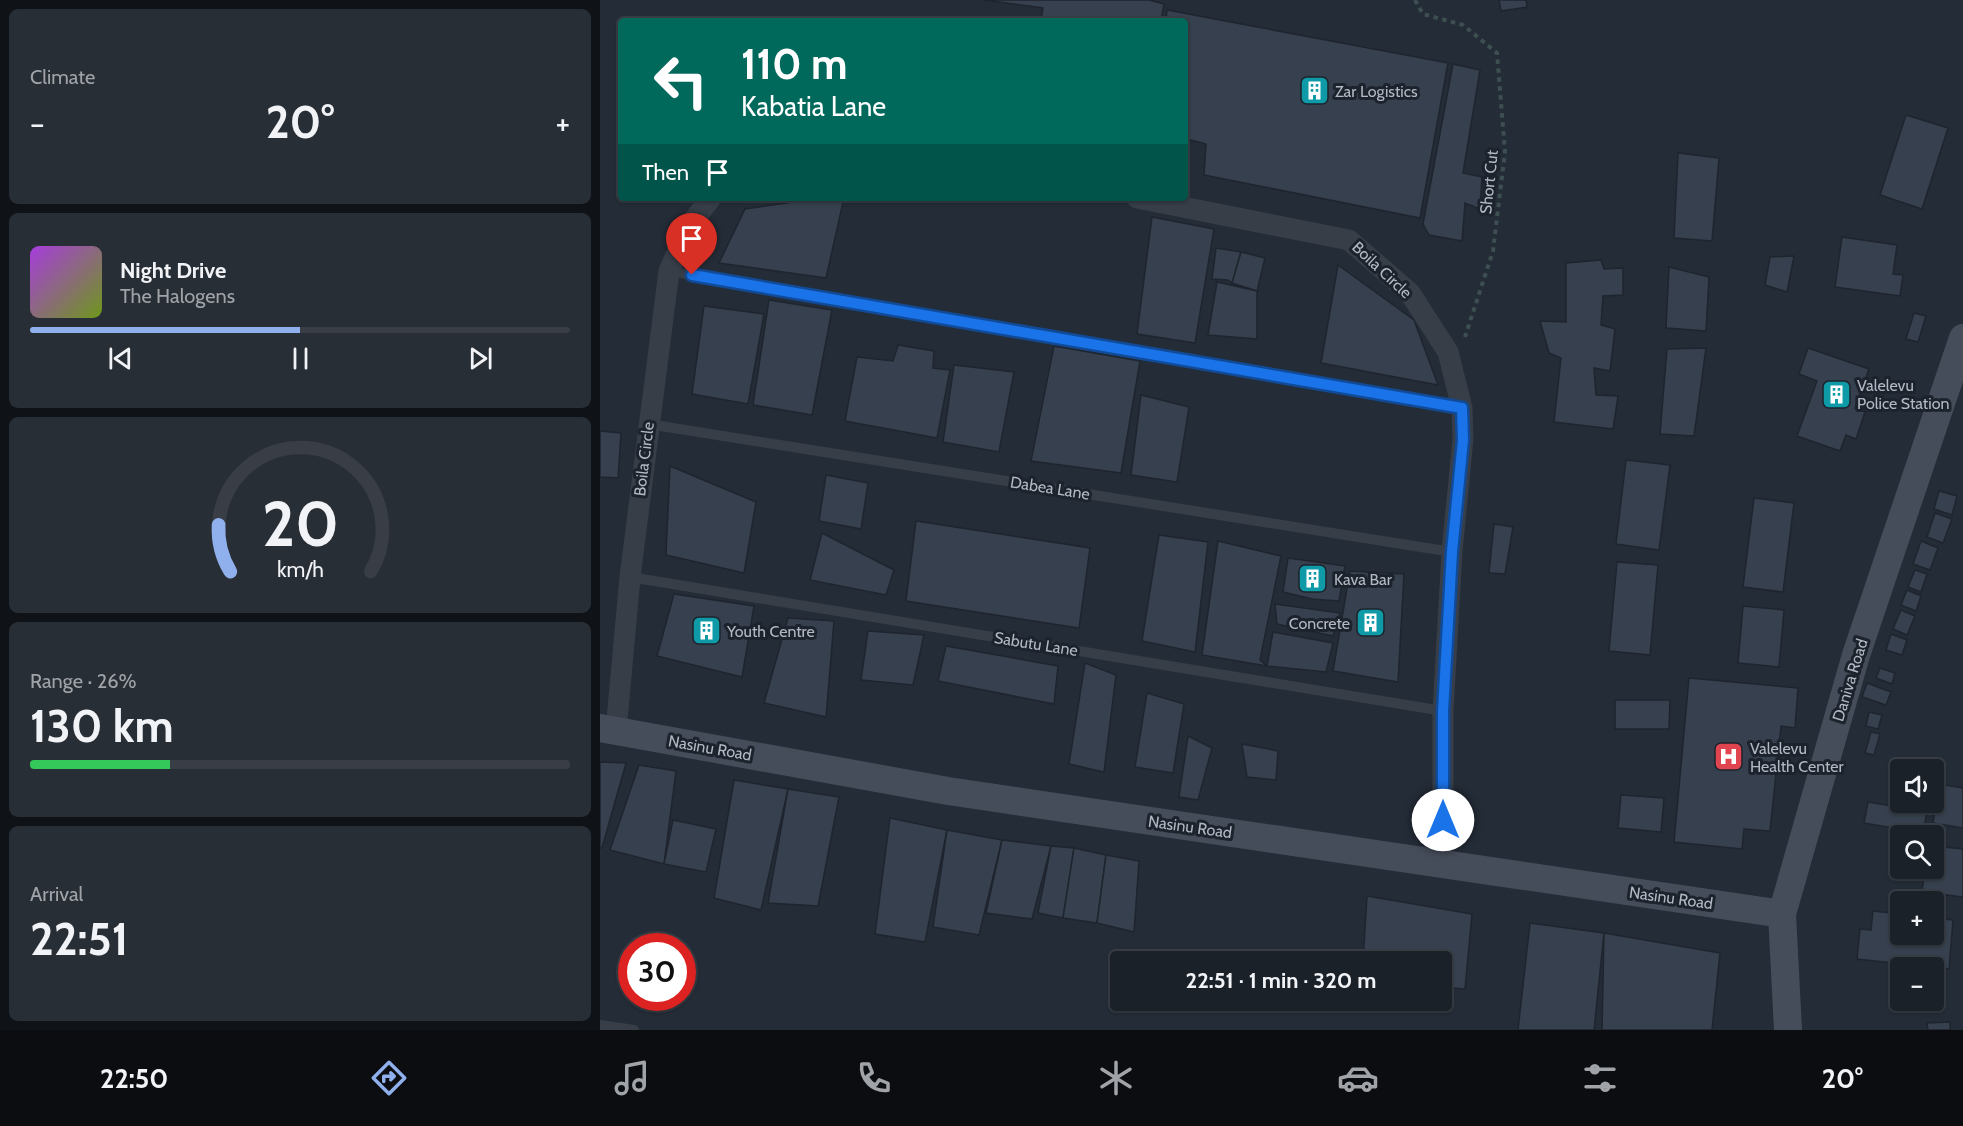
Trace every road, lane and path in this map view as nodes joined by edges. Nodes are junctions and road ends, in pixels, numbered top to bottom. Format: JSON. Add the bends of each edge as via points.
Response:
{"nodes":[{"id":1,"x":1415,"y":0,"type":"edge"},
{"id":2,"x":709,"y":201,"type":"edge"},
{"id":3,"x":1152,"y":201,"type":"edge"},
{"id":4,"x":669,"y":271,"type":"junction"},
{"id":5,"x":1963,"y":338,"type":"edge"},
{"id":6,"x":1453,"y":372,"type":"junction"},
{"id":7,"x":1462,"y":408,"type":"junction"},
{"id":8,"x":648,"y":424,"type":"junction"},
{"id":9,"x":1452,"y":552,"type":"junction"},
{"id":10,"x":630,"y":577,"type":"junction"},
{"id":11,"x":1443,"y":711,"type":"junction"},
{"id":12,"x":608,"y":730,"type":"edge"},
{"id":13,"x":1443,"y":864,"type":"junction"},
{"id":14,"x":1782,"y":914,"type":"junction"},
{"id":15,"x":600,"y":1025,"type":"edge"},
{"id":16,"x":634,"y":1030,"type":"edge"},
{"id":17,"x":1788,"y":1030,"type":"edge"}],
"edges":[{"from":1,"to":6,"type":"path","name":"Short Cut","via":[[1423,14],[1463,26],[1497,53],[1505,152],[1493,251]]},
{"from":2,"to":4,"type":"street","name":"Boila Circle","via":[[689,226]]},
{"from":3,"to":6,"type":"street","name":"Boila Circle","via":[[1349,240],[1410,293],[1448,352]]},
{"from":4,"to":7,"type":"lane"},
{"from":4,"to":8,"type":"street","name":"Boila Circle"},
{"from":5,"to":14,"type":"street","name":"Daniva Road","via":[[1856,655]]},
{"from":6,"to":7,"type":"street","name":"Boila Circle"},
{"from":7,"to":9,"type":"street","name":"Boila Circle","via":[[1463,440]]},
{"from":8,"to":9,"type":"lane","name":"Dabea Lane"},
{"from":8,"to":10,"type":"street","name":"Boila Circle"},
{"from":9,"to":11,"type":"street","name":"Boila Circle"},
{"from":10,"to":11,"type":"lane","name":"Sabutu Lane"},
{"from":10,"to":12,"type":"street","name":"Boila Circle"},
{"from":11,"to":13,"type":"street","name":"Boila Circle"},
{"from":12,"to":13,"type":"street","name":"Nasinu Road","via":[[948,791]]},
{"from":13,"to":14,"type":"street","name":"Nasinu Road"},
{"from":14,"to":17,"type":"street","name":"Daniva Road"},
{"from":15,"to":16,"type":"lane"}]}
